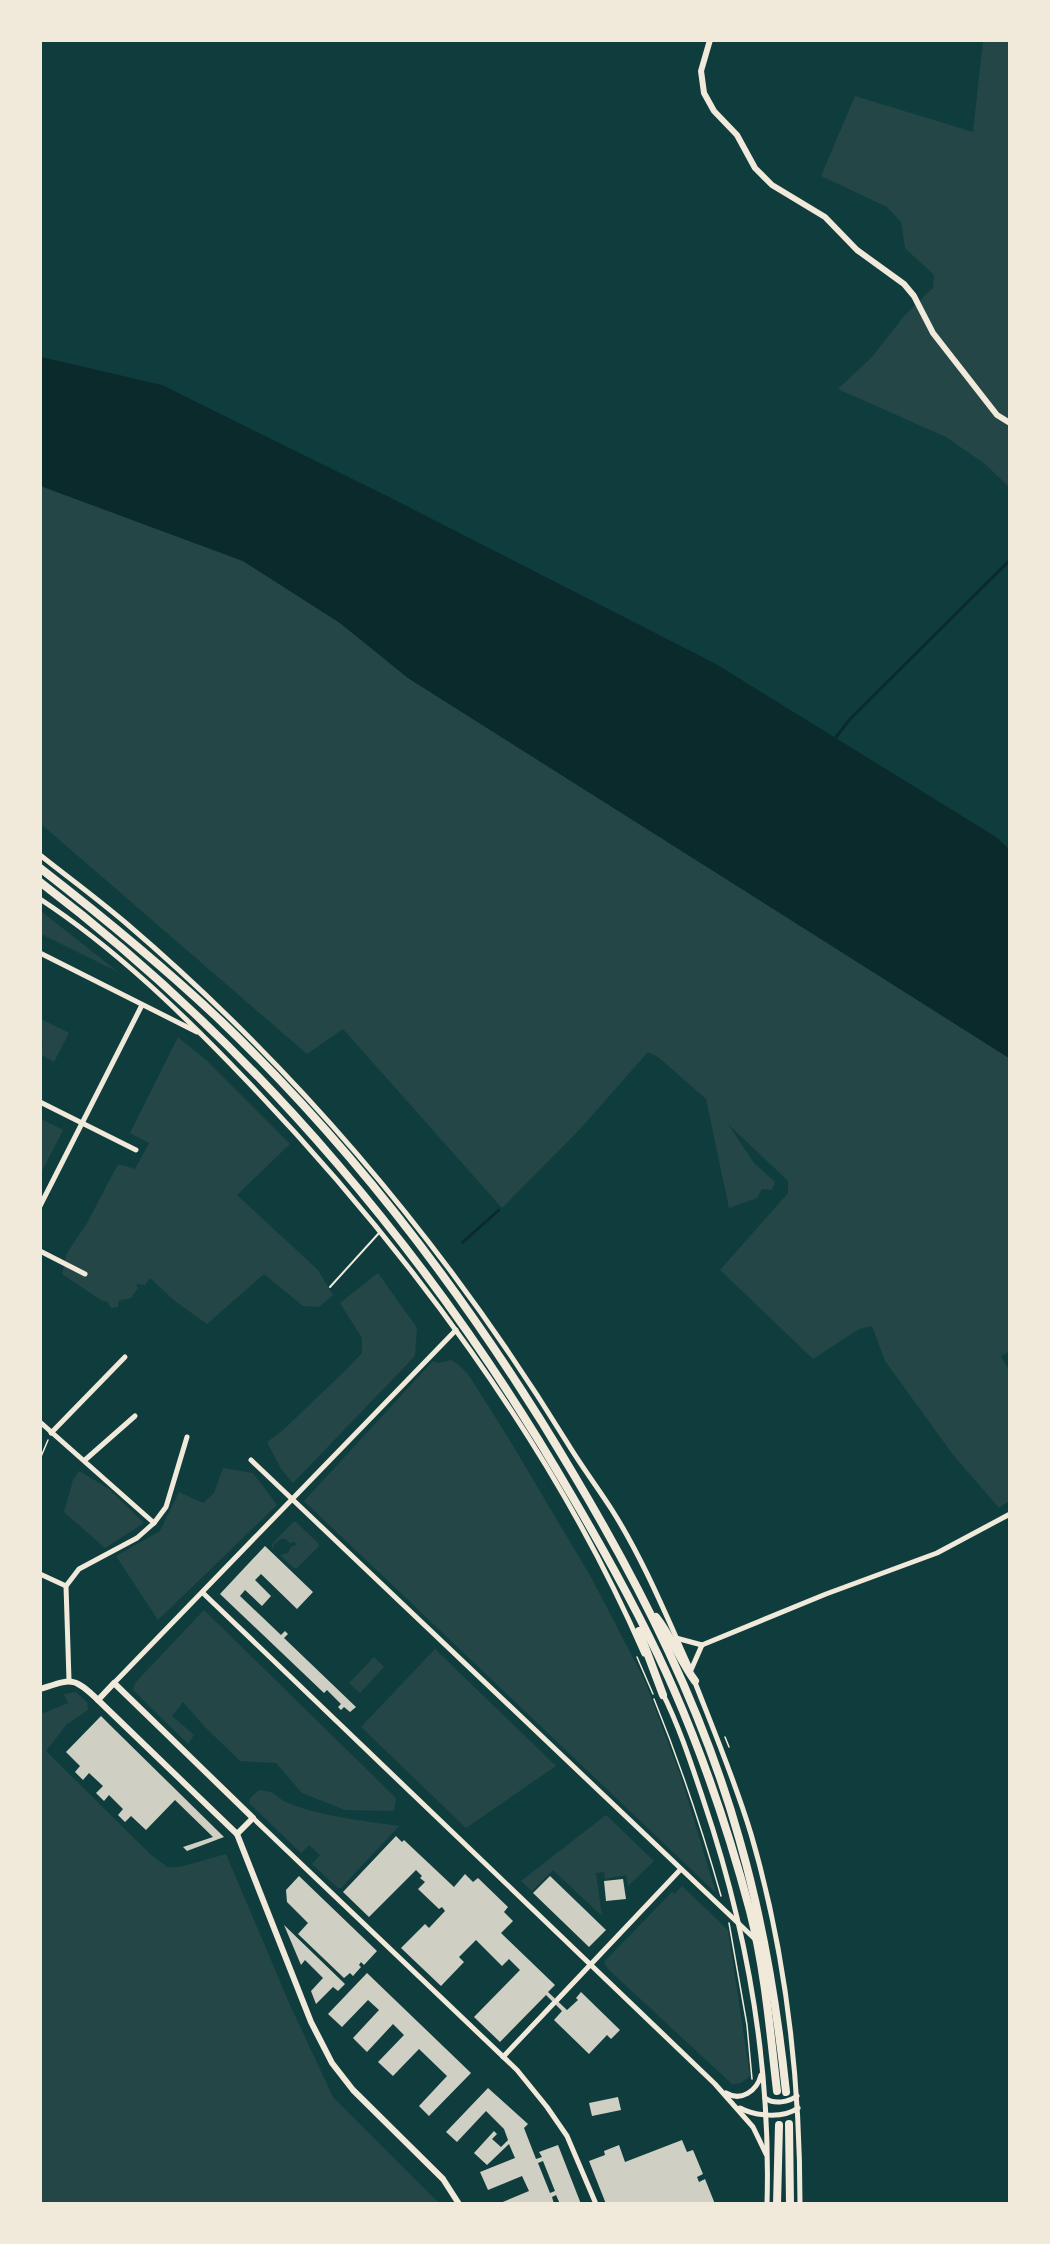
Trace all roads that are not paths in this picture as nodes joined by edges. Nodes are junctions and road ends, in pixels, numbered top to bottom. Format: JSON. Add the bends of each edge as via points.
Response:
{"nodes":[{"id":1,"x":710,"y":40,"type":"edge"},
{"id":2,"x":1010,"y":423,"type":"edge"},
{"id":3,"x":40,"y":855,"type":"edge"},
{"id":4,"x":40,"y":868,"type":"edge"},
{"id":5,"x":40,"y":882,"type":"edge"},
{"id":6,"x":40,"y":898,"type":"edge"},
{"id":7,"x":40,"y":953,"type":"edge"},
{"id":8,"x":142,"y":1005,"type":"junction"},
{"id":9,"x":204,"y":1036,"type":"junction"},
{"id":10,"x":40,"y":1102,"type":"edge"},
{"id":11,"x":83,"y":1123,"type":"junction"},
{"id":12,"x":136,"y":1150,"type":"dead end"},
{"id":13,"x":40,"y":1206,"type":"edge"},
{"id":14,"x":380,"y":1231,"type":"junction"},
{"id":15,"x":40,"y":1251,"type":"edge"},
{"id":16,"x":85,"y":1274,"type":"dead end"},
{"id":17,"x":330,"y":1287,"type":"dead end"},
{"id":18,"x":456,"y":1330,"type":"junction"},
{"id":19,"x":125,"y":1357,"type":"dead end"},
{"id":20,"x":135,"y":1416,"type":"dead end"},
{"id":21,"x":40,"y":1422,"type":"edge"},
{"id":22,"x":51,"y":1433,"type":"junction"},
{"id":23,"x":187,"y":1437,"type":"dead end"},
{"id":24,"x":85,"y":1460,"type":"junction"},
{"id":25,"x":251,"y":1460,"type":"dead end"},
{"id":26,"x":293,"y":1499,"type":"junction"},
{"id":27,"x":1010,"y":1514,"type":"edge"},
{"id":28,"x":154,"y":1523,"type":"junction"},
{"id":29,"x":40,"y":1574,"type":"edge"},
{"id":30,"x":66,"y":1586,"type":"junction"},
{"id":31,"x":203,"y":1593,"type":"junction"},
{"id":32,"x":648,"y":1607,"type":"junction"},
{"id":33,"x":636,"y":1613,"type":"junction"},
{"id":34,"x":676,"y":1638,"type":"junction"},
{"id":35,"x":702,"y":1645,"type":"junction"},
{"id":36,"x":691,"y":1670,"type":"junction"},
{"id":37,"x":69,"y":1680,"type":"junction"},
{"id":38,"x":695,"y":1681,"type":"junction"},
{"id":39,"x":114,"y":1683,"type":"junction"},
{"id":40,"x":40,"y":1689,"type":"edge"},
{"id":41,"x":663,"y":1695,"type":"junction"},
{"id":42,"x":98,"y":1700,"type":"junction"},
{"id":43,"x":253,"y":1818,"type":"junction"},
{"id":44,"x":237,"y":1834,"type":"junction"},
{"id":45,"x":680,"y":1870,"type":"junction"},
{"id":46,"x":780,"y":1963,"type":"junction"},
{"id":47,"x":590,"y":1964,"type":"junction"},
{"id":48,"x":503,"y":2057,"type":"junction"},
{"id":49,"x":762,"y":2072,"type":"junction"},
{"id":50,"x":715,"y":2084,"type":"junction"},
{"id":51,"x":797,"y":2096,"type":"junction"},
{"id":52,"x":765,"y":2098,"type":"junction"},
{"id":53,"x":737,"y":2107,"type":"junction"},
{"id":54,"x":798,"y":2108,"type":"junction"},
{"id":55,"x":766,"y":2115,"type":"junction"},
{"id":56,"x":789,"y":2124,"type":"dead end"},
{"id":57,"x":779,"y":2125,"type":"dead end"},
{"id":58,"x":768,"y":2162,"type":"junction"},
{"id":59,"x":459,"y":2204,"type":"edge"},
{"id":60,"x":596,"y":2204,"type":"edge"},
{"id":61,"x":767,"y":2204,"type":"edge"},
{"id":62,"x":777,"y":2204,"type":"edge"},
{"id":63,"x":790,"y":2204,"type":"edge"},
{"id":64,"x":800,"y":2204,"type":"edge"}],
"edges":[{"from":1,"to":2,"type":"street","via":[[701,71],[704,93],[714,111],[737,135],[754,168],[772,185],[825,217],[857,250],[904,284],[933,333],[997,415]]},
{"from":3,"to":34,"type":"street","via":[[126,923],[228,1016],[277,1065],[404,1209],[458,1278],[612,1510]]},
{"from":4,"to":32,"type":"highway","via":[[119,930],[222,1022],[309,1113],[397,1215],[510,1371],[599,1517]]},
{"from":5,"to":33,"type":"highway","via":[[112,939],[213,1031],[300,1122],[387,1224],[439,1291],[538,1437]]},
{"from":6,"to":9,"type":"street","via":[[105,947]]},
{"from":7,"to":8,"type":"street"},
{"from":8,"to":9,"type":"street"},
{"from":8,"to":11,"type":"street"},
{"from":9,"to":14,"type":"street","via":[[293,1129]]},
{"from":10,"to":11,"type":"street"},
{"from":11,"to":12,"type":"street"},
{"from":11,"to":13,"type":"street"},
{"from":14,"to":17,"type":"lane"},
{"from":14,"to":18,"type":"street"},
{"from":15,"to":16,"type":"street"},
{"from":18,"to":26,"type":"street"},
{"from":18,"to":41,"type":"street","via":[[530,1442],[580,1528]]},
{"from":19,"to":22,"type":"street"},
{"from":20,"to":24,"type":"street"},
{"from":21,"to":22,"type":"street"},
{"from":22,"to":24,"type":"street"},
{"from":23,"to":28,"type":"street","via":[[166,1507]]},
{"from":24,"to":28,"type":"street"},
{"from":25,"to":26,"type":"street"},
{"from":26,"to":31,"type":"street"},
{"from":26,"to":45,"type":"street"},
{"from":27,"to":35,"type":"street","via":[[938,1553]]},
{"from":28,"to":30,"type":"street","via":[[137,1538],[79,1569]]},
{"from":29,"to":30,"type":"street"},
{"from":30,"to":37,"type":"street"},
{"from":31,"to":39,"type":"street"},
{"from":31,"to":47,"type":"street"},
{"from":32,"to":33,"type":"highway","via":[[709,1748],[739,1836],[759,1915],[778,2023],[782,2092],[750,1913],[726,1830],[673,1688]]},
{"from":32,"to":38,"type":"highway","via":[[668,1632]]},
{"from":33,"to":41,"type":"highway"},
{"from":34,"to":35,"type":"street"},
{"from":34,"to":36,"type":"street"},
{"from":35,"to":36,"type":"street"},
{"from":36,"to":38,"type":"street"},
{"from":37,"to":40,"type":"street"},
{"from":37,"to":42,"type":"street","via":[[81,1684]]},
{"from":38,"to":46,"type":"street","via":[[750,1832]]},
{"from":39,"to":42,"type":"street"},
{"from":39,"to":43,"type":"street"},
{"from":41,"to":49,"type":"street","via":[[698,1785],[736,1906]]},
{"from":42,"to":44,"type":"street"},
{"from":43,"to":44,"type":"street"},
{"from":43,"to":48,"type":"street"},
{"from":44,"to":59,"type":"street","via":[[311,2022],[332,2063],[353,2090],[443,2178]]},
{"from":45,"to":46,"type":"street"},
{"from":45,"to":47,"type":"street"},
{"from":46,"to":51,"type":"street"},
{"from":47,"to":48,"type":"street"},
{"from":47,"to":50,"type":"street"},
{"from":48,"to":60,"type":"street","via":[[535,2091],[567,2136]]},
{"from":49,"to":50,"type":"street","via":[[759,2083],[746,2095],[729,2095]]},
{"from":49,"to":52,"type":"street"},
{"from":50,"to":53,"type":"street"},
{"from":51,"to":52,"type":"street","via":[[789,2101],[772,2102]]},
{"from":51,"to":54,"type":"street"},
{"from":52,"to":55,"type":"street"},
{"from":53,"to":55,"type":"street"},
{"from":53,"to":58,"type":"street","via":[[753,2127]]},
{"from":54,"to":55,"type":"street","via":[[792,2113]]},
{"from":54,"to":64,"type":"street"},
{"from":55,"to":58,"type":"street"},
{"from":56,"to":63,"type":"highway"},
{"from":57,"to":62,"type":"highway"},
{"from":58,"to":61,"type":"street"}]}
